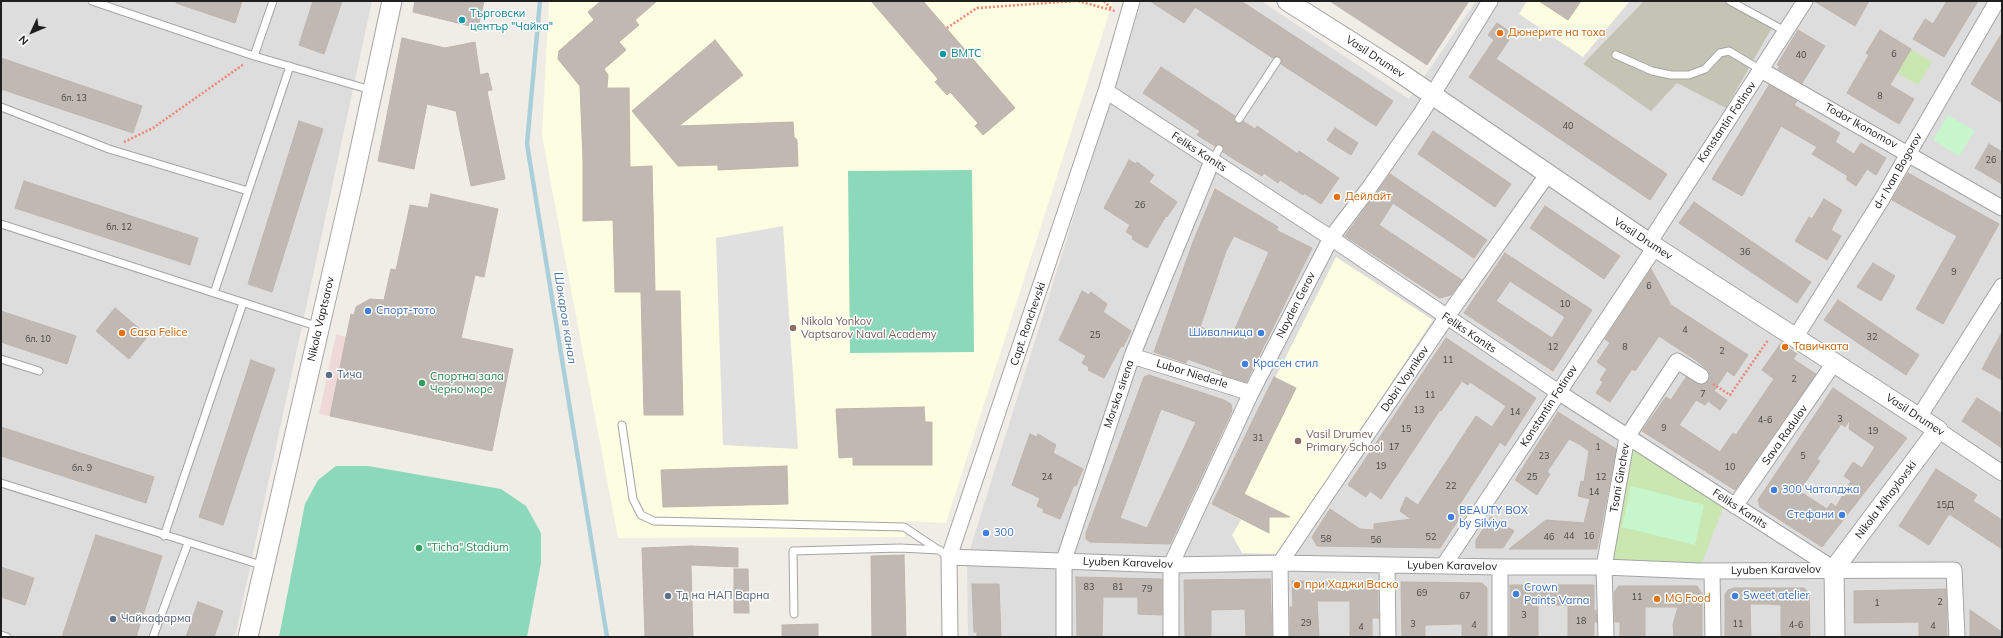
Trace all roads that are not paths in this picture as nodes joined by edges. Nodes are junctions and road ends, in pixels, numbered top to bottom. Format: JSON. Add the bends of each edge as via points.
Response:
{"nodes":[{"id":1,"x":92,"y":1,"type":"edge"},
{"id":2,"x":274,"y":1,"type":"edge"},
{"id":3,"x":392,"y":1,"type":"edge"},
{"id":4,"x":1132,"y":1,"type":"edge"},
{"id":5,"x":1287,"y":1,"type":"edge"},
{"id":6,"x":1490,"y":1,"type":"edge"},
{"id":7,"x":1730,"y":1,"type":"edge"},
{"id":8,"x":1805,"y":1,"type":"edge"},
{"id":9,"x":1997,"y":1,"type":"edge"},
{"id":10,"x":1785,"y":31,"type":"junction"},
{"id":11,"x":1616,"y":55,"type":"dead end"},
{"id":12,"x":254,"y":56,"type":"junction"},
{"id":13,"x":1277,"y":61,"type":"dead end"},
{"id":14,"x":290,"y":66,"type":"junction"},
{"id":15,"x":1762,"y":70,"type":"junction"},
{"id":16,"x":372,"y":90,"type":"junction"},
{"id":17,"x":1106,"y":91,"type":"junction"},
{"id":18,"x":1432,"y":96,"type":"junction"},
{"id":19,"x":1,"y":107,"type":"edge"},
{"id":20,"x":1239,"y":118,"type":"dead end"},
{"id":21,"x":1908,"y":153,"type":"junction"},
{"id":22,"x":1216,"y":155,"type":"junction"},
{"id":23,"x":1547,"y":174,"type":"junction"},
{"id":24,"x":248,"y":191,"type":"junction"},
{"id":25,"x":2002,"y":208,"type":"edge"},
{"id":26,"x":1,"y":224,"type":"edge"},
{"id":27,"x":1331,"y":238,"type":"junction"},
{"id":28,"x":1652,"y":245,"type":"junction"},
{"id":29,"x":2002,"y":286,"type":"edge"},
{"id":30,"x":214,"y":293,"type":"junction"},
{"id":31,"x":243,"y":303,"type":"junction"},
{"id":32,"x":1446,"y":318,"type":"junction"},
{"id":33,"x":319,"y":327,"type":"junction"},
{"id":34,"x":1795,"y":338,"type":"junction"},
{"id":35,"x":1132,"y":356,"type":"junction"},
{"id":36,"x":1,"y":359,"type":"edge"},
{"id":37,"x":1834,"y":363,"type":"junction"},
{"id":38,"x":40,"y":372,"type":"dead end"},
{"id":39,"x":1701,"y":376,"type":"road end"},
{"id":40,"x":1558,"y":392,"type":"junction"},
{"id":41,"x":1251,"y":393,"type":"junction"},
{"id":42,"x":1919,"y":417,"type":"junction"},
{"id":43,"x":622,"y":425,"type":"dead end"},
{"id":44,"x":1938,"y":430,"type":"junction"},
{"id":45,"x":1627,"y":436,"type":"junction"},
{"id":46,"x":2002,"y":473,"type":"edge"},
{"id":47,"x":1,"y":483,"type":"edge"},
{"id":48,"x":1735,"y":506,"type":"junction"},
{"id":49,"x":164,"y":536,"type":"junction"},
{"id":50,"x":188,"y":543,"type":"junction"},
{"id":51,"x":945,"y":553,"type":"junction"},
{"id":52,"x":1064,"y":560,"type":"junction"},
{"id":53,"x":1280,"y":563,"type":"junction"},
{"id":54,"x":1171,"y":565,"type":"junction"},
{"id":55,"x":1387,"y":565,"type":"junction"},
{"id":56,"x":1444,"y":565,"type":"junction"},
{"id":57,"x":1604,"y":566,"type":"junction"},
{"id":58,"x":266,"y":567,"type":"junction"},
{"id":59,"x":1500,"y":568,"type":"junction"},
{"id":60,"x":1834,"y":570,"type":"junction"},
{"id":61,"x":1712,"y":571,"type":"junction"},
{"id":62,"x":794,"y":614,"type":"dead end"},
{"id":63,"x":1,"y":635,"type":"edge"},
{"id":64,"x":7,"y":637,"type":"edge"},
{"id":65,"x":153,"y":637,"type":"edge"},
{"id":66,"x":248,"y":637,"type":"edge"},
{"id":67,"x":950,"y":637,"type":"edge"},
{"id":68,"x":1064,"y":637,"type":"edge"},
{"id":69,"x":1171,"y":637,"type":"edge"},
{"id":70,"x":1281,"y":637,"type":"edge"},
{"id":71,"x":1388,"y":637,"type":"edge"},
{"id":72,"x":1500,"y":637,"type":"edge"},
{"id":73,"x":1606,"y":637,"type":"edge"},
{"id":74,"x":1713,"y":637,"type":"edge"},
{"id":75,"x":1835,"y":637,"type":"edge"},
{"id":76,"x":1958,"y":637,"type":"edge"}],
"edges":[{"from":1,"to":12,"type":"lane"},
{"from":2,"to":12,"type":"lane"},
{"from":3,"to":16,"type":"street","name":"Nikola Vaptsarov"},
{"from":4,"to":17,"type":"street","name":"Capt. Ronchevski"},
{"from":5,"to":18,"type":"street","name":"Vasil Drumev"},
{"from":6,"to":18,"type":"street","name":"Nayden Gerov"},
{"from":7,"to":10,"type":"lane"},
{"from":8,"to":10,"type":"street","name":"Konstantin Fotinov"},
{"from":9,"to":21,"type":"street","name":"d-r Ivan Bogorov"},
{"from":10,"to":15,"type":"street","name":"Konstantin Fotinov"},
{"from":11,"to":15,"type":"lane","via":[[1652,71],[1671,76],[1689,75],[1705,69],[1720,53],[1729,51]]},
{"from":12,"to":14,"type":"lane"},
{"from":13,"to":20,"type":"lane"},
{"from":14,"to":16,"type":"lane"},
{"from":14,"to":24,"type":"lane"},
{"from":15,"to":21,"type":"street","name":"Todor Ikonomov"},
{"from":15,"to":28,"type":"street","name":"Konstantin Fotinov","via":[[1700,162]]},
{"from":16,"to":33,"type":"street","name":"Nikola Vaptsarov"},
{"from":17,"to":22,"type":"street","name":"Feliks Kanits"},
{"from":17,"to":51,"type":"street","name":"Capt. Ronchevski"},
{"from":18,"to":23,"type":"street","name":"Vasil Drumev"},
{"from":18,"to":27,"type":"street","name":"Nayden Gerov"},
{"from":19,"to":24,"type":"lane","via":[[109,149]]},
{"from":21,"to":25,"type":"street","name":"Todor Ikonomov"},
{"from":21,"to":34,"type":"street","name":"d-r Ivan Bogorov","via":[[1882,200]]},
{"from":22,"to":27,"type":"street","name":"Feliks Kanits"},
{"from":22,"to":35,"type":"street","name":"Morska sirena"},
{"from":23,"to":28,"type":"street","name":"Vasil Drumev"},
{"from":23,"to":32,"type":"street","name":"Dobri Voynikov"},
{"from":24,"to":30,"type":"lane"},
{"from":26,"to":30,"type":"lane"},
{"from":27,"to":32,"type":"street","name":"Feliks Kanits"},
{"from":27,"to":41,"type":"street","name":"Nayden Gerov"},
{"from":28,"to":34,"type":"street","name":"Vasil Drumev"},
{"from":28,"to":40,"type":"street","name":"Konstantin Fotinov"},
{"from":29,"to":42,"type":"street"},
{"from":30,"to":31,"type":"lane"},
{"from":31,"to":33,"type":"lane"},
{"from":31,"to":49,"type":"lane"},
{"from":32,"to":40,"type":"street","name":"Feliks Kanits"},
{"from":32,"to":53,"type":"street","name":"Dobri Voynikov"},
{"from":33,"to":58,"type":"street","name":"Nikola Vaptsarov"},
{"from":34,"to":37,"type":"street","name":"Vasil Drumev"},
{"from":35,"to":41,"type":"street","name":"Lubor Niederle"},
{"from":35,"to":52,"type":"street","name":"Morska sirena"},
{"from":36,"to":38,"type":"lane"},
{"from":37,"to":42,"type":"street","name":"Vasil Drumev"},
{"from":37,"to":48,"type":"street","name":"Sava Radulov"},
{"from":39,"to":45,"type":"street","name":"Tsani Ginchev","via":[[1677,361]]},
{"from":40,"to":45,"type":"street","name":"Feliks Kanits"},
{"from":40,"to":56,"type":"street","name":"Konstantin Fotinov"},
{"from":41,"to":54,"type":"street","name":"Nayden Gerov"},
{"from":42,"to":44,"type":"street","name":"Vasil Drumev"},
{"from":43,"to":51,"type":"lane","via":[[633,499],[641,515],[654,522],[904,527]]},
{"from":44,"to":46,"type":"street","name":"Vasil Drumev"},
{"from":44,"to":60,"type":"street","name":"Nikola Mihaylovski"},
{"from":45,"to":48,"type":"street","name":"Feliks Kanits"},
{"from":45,"to":57,"type":"street","name":"Tsani Ginchev"},
{"from":47,"to":49,"type":"lane"},
{"from":48,"to":60,"type":"street","name":"Feliks Kanits"},
{"from":49,"to":50,"type":"lane"},
{"from":50,"to":58,"type":"lane"},
{"from":50,"to":65,"type":"lane"},
{"from":51,"to":52,"type":"street","name":"Lyuben Karavelov"},
{"from":51,"to":62,"type":"lane","via":[[900,548],[793,551]]},
{"from":51,"to":67,"type":"street","name":"Capt. Ronchevski"},
{"from":52,"to":54,"type":"street","name":"Lyuben Karavelov"},
{"from":52,"to":68,"type":"street","name":"Morska sirena"},
{"from":53,"to":54,"type":"street","name":"Lyuben Karavelov"},
{"from":53,"to":55,"type":"street","name":"Lyuben Karavelov"},
{"from":53,"to":70,"type":"street"},
{"from":54,"to":69,"type":"street","name":"Nayden Gerov"},
{"from":55,"to":56,"type":"street","name":"Lyuben Karavelov"},
{"from":55,"to":71,"type":"street"},
{"from":56,"to":59,"type":"street","name":"Lyuben Karavelov"},
{"from":57,"to":59,"type":"street","name":"Lyuben Karavelov"},
{"from":57,"to":61,"type":"street","name":"Lyuben Karavelov"},
{"from":57,"to":73,"type":"street","name":"Tsani Ginchev"},
{"from":58,"to":66,"type":"street","name":"Nikola Vaptsarov"},
{"from":59,"to":72,"type":"street"},
{"from":60,"to":61,"type":"street","name":"Lyuben Karavelov"},
{"from":60,"to":75,"type":"street"},
{"from":60,"to":76,"type":"street","name":"Lyuben Karavelov","via":[[1954,570]]},
{"from":61,"to":74,"type":"street"},
{"from":63,"to":64,"type":"lane"}]}
